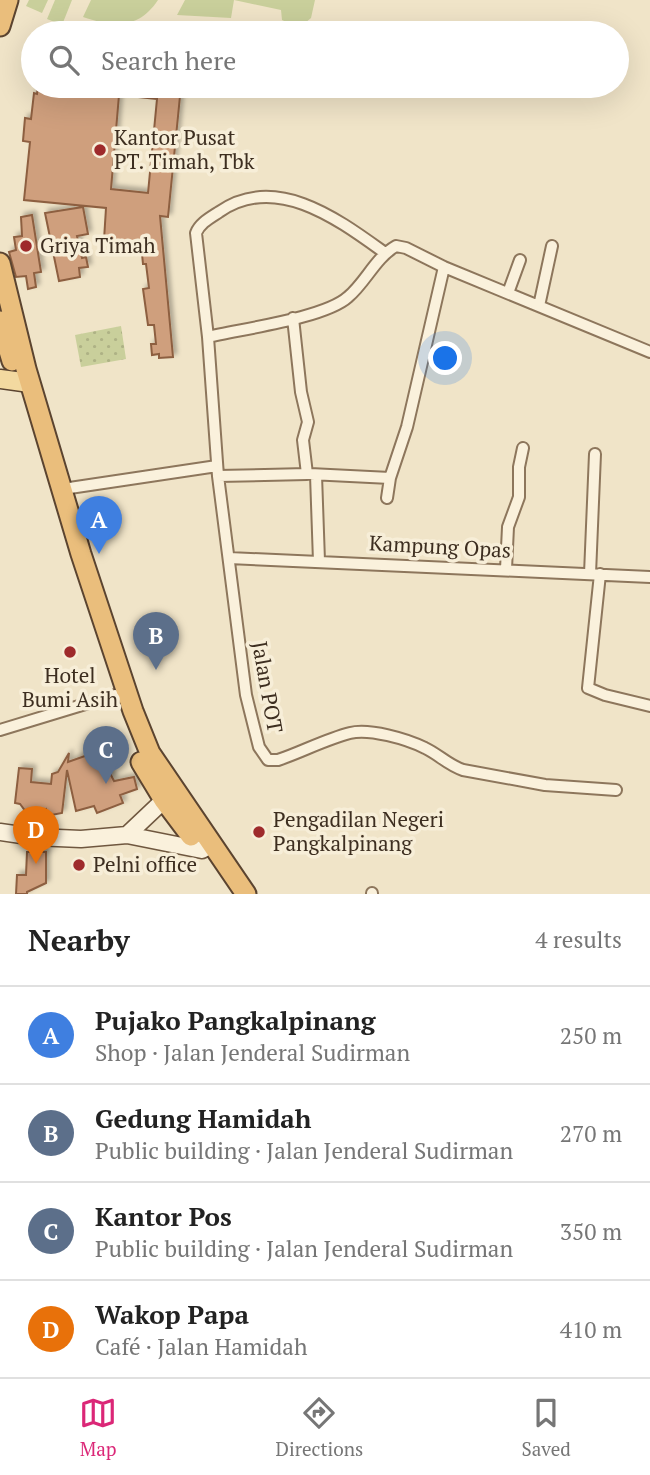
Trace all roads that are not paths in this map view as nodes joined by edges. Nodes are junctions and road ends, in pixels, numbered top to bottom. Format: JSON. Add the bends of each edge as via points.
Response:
{"nodes":[{"id":1,"x":8,"y":0,"type":"edge"},
{"id":2,"x":0,"y":26,"type":"edge"},
{"id":3,"x":552,"y":246,"type":"dead end"},
{"id":4,"x":385,"y":253,"type":"junction"},
{"id":5,"x":520,"y":260,"type":"dead end"},
{"id":6,"x":0,"y":263,"type":"edge"},
{"id":7,"x":444,"y":267,"type":"junction"},
{"id":8,"x":508,"y":293,"type":"junction"},
{"id":9,"x":539,"y":306,"type":"junction"},
{"id":10,"x":293,"y":318,"type":"junction"},
{"id":11,"x":0,"y":321,"type":"edge"},
{"id":12,"x":208,"y":337,"type":"junction"},
{"id":13,"x":650,"y":352,"type":"edge"},
{"id":14,"x":16,"y":381,"type":"edge"},
{"id":15,"x":523,"y":448,"type":"dead end"},
{"id":16,"x":596,"y":454,"type":"dead end"},
{"id":17,"x":218,"y":471,"type":"junction"},
{"id":18,"x":312,"y":474,"type":"junction"},
{"id":19,"x":390,"y":478,"type":"junction"},
{"id":20,"x":63,"y":489,"type":"junction"},
{"id":21,"x":387,"y":498,"type":"dead end"},
{"id":22,"x":229,"y":558,"type":"junction"},
{"id":23,"x":319,"y":561,"type":"junction"},
{"id":24,"x":506,"y":569,"type":"junction"},
{"id":25,"x":595,"y":574,"type":"junction"},
{"id":26,"x":650,"y":577,"type":"edge"},
{"id":27,"x":96,"y":619,"type":"junction"},
{"id":28,"x":120,"y":699,"type":"junction"},
{"id":29,"x":650,"y":706,"type":"edge"},
{"id":30,"x":0,"y":730,"type":"edge"},
{"id":31,"x":617,"y":790,"type":"dead end"},
{"id":32,"x":164,"y":800,"type":"junction"},
{"id":33,"x":0,"y":832,"type":"edge"},
{"id":34,"x":127,"y":835,"type":"junction"},
{"id":35,"x":207,"y":847,"type":"junction"},
{"id":36,"x":232,"y":894,"type":"edge"},
{"id":37,"x":246,"y":894,"type":"edge"}],
"edges":[{"from":1,"to":2,"type":"highway"},
{"from":3,"to":9,"type":"street"},
{"from":4,"to":7,"type":"street","via":[[399,246]]},
{"from":4,"to":10,"type":"street","via":[[349,297],[319,313]]},
{"from":4,"to":12,"type":"street","name":"Jalan POT","via":[[340,220],[288,198],[227,206],[200,225],[195,238]]},
{"from":5,"to":8,"type":"street"},
{"from":6,"to":14,"type":"highway"},
{"from":7,"to":8,"type":"street"},
{"from":7,"to":19,"type":"street","via":[[407,427]]},
{"from":8,"to":9,"type":"street"},
{"from":9,"to":13,"type":"street"},
{"from":10,"to":12,"type":"street"},
{"from":10,"to":18,"type":"street","via":[[308,422],[303,440]]},
{"from":11,"to":14,"type":"highway"},
{"from":12,"to":17,"type":"street","name":"Jalan POT"},
{"from":14,"to":20,"type":"highway"},
{"from":14,"to":27,"type":"highway"},
{"from":15,"to":24,"type":"street","via":[[519,497],[508,527]]},
{"from":16,"to":25,"type":"street"},
{"from":17,"to":18,"type":"street"},
{"from":17,"to":20,"type":"street"},
{"from":17,"to":22,"type":"street","name":"Jalan POT"},
{"from":18,"to":19,"type":"street"},
{"from":18,"to":23,"type":"street"},
{"from":19,"to":21,"type":"street"},
{"from":20,"to":27,"type":"highway"},
{"from":22,"to":23,"type":"street","name":"Kampung Opas"},
{"from":22,"to":31,"type":"street","name":"Jalan POT","via":[[246,695],[259,747],[268,760],[356,732],[404,739],[463,770],[545,785]]},
{"from":23,"to":24,"type":"street","name":"Kampung Opas"},
{"from":24,"to":25,"type":"street","name":"Kampung Opas"},
{"from":25,"to":26,"type":"street","name":"Kampung Opas"},
{"from":25,"to":29,"type":"street","via":[[588,688]]},
{"from":27,"to":28,"type":"highway"},
{"from":28,"to":30,"type":"street"},
{"from":28,"to":32,"type":"highway","via":[[139,759]]},
{"from":28,"to":35,"type":"highway"},
{"from":32,"to":34,"type":"main road"},
{"from":32,"to":35,"type":"highway"},
{"from":33,"to":34,"type":"main road","via":[[81,839]]},
{"from":34,"to":35,"type":"main road"},
{"from":35,"to":36,"type":"highway"},
{"from":35,"to":37,"type":"highway"}]}
